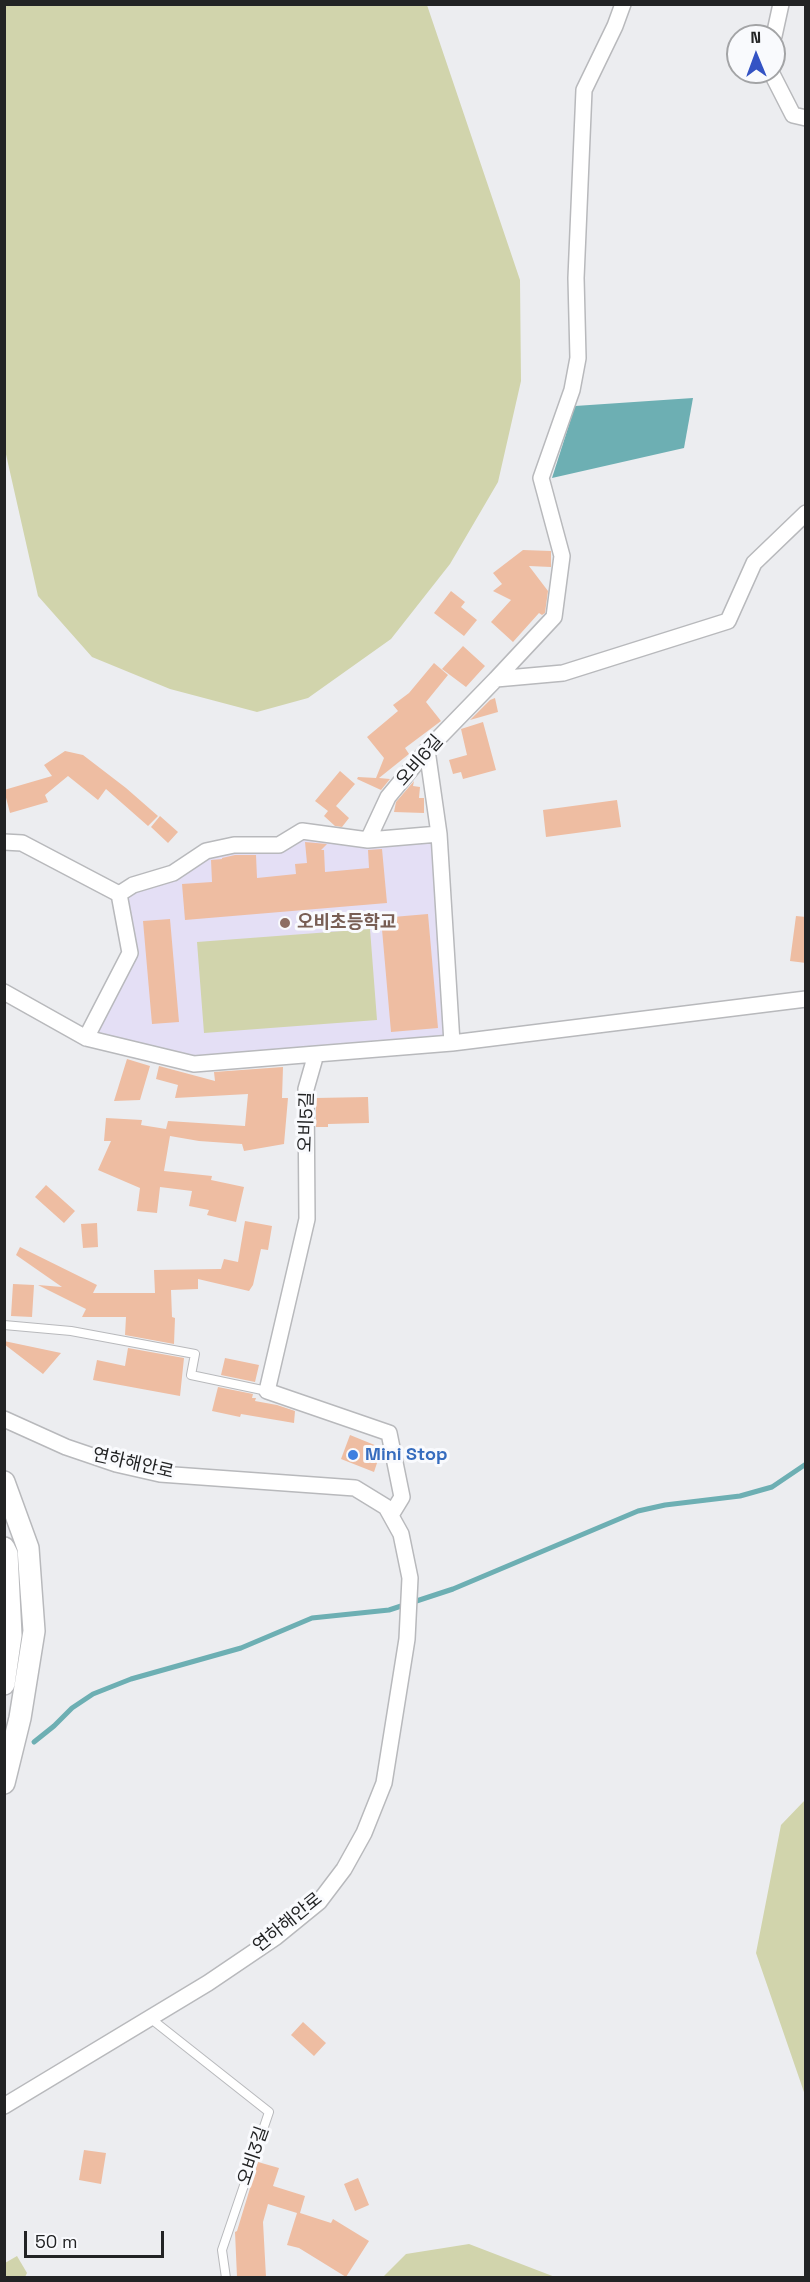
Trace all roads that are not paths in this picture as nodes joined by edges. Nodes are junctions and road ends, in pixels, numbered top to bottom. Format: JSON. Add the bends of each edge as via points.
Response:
{"nodes":[{"id":1,"x":622,"y":4,"type":"edge"},
{"id":2,"x":781,"y":4,"type":"edge"},
{"id":3,"x":777,"y":24,"type":"edge"},
{"id":4,"x":777,"y":84,"type":"edge"},
{"id":5,"x":806,"y":118,"type":"edge"},
{"id":6,"x":806,"y":513,"type":"edge"},
{"id":7,"x":496,"y":679,"type":"junction"},
{"id":8,"x":427,"y":750,"type":"junction"},
{"id":9,"x":439,"y":834,"type":"junction"},
{"id":10,"x":368,"y":840,"type":"junction"},
{"id":11,"x":4,"y":842,"type":"edge"},
{"id":12,"x":119,"y":894,"type":"junction"},
{"id":13,"x":4,"y":992,"type":"edge"},
{"id":14,"x":806,"y":999,"type":"edge"},
{"id":15,"x":86,"y":1038,"type":"junction"},
{"id":16,"x":452,"y":1043,"type":"junction"},
{"id":17,"x":316,"y":1054,"type":"junction"},
{"id":18,"x":4,"y":1325,"type":"edge"},
{"id":19,"x":267,"y":1391,"type":"junction"},
{"id":20,"x":4,"y":1419,"type":"edge"},
{"id":21,"x":4,"y":1482,"type":"edge"},
{"id":22,"x":391,"y":1515,"type":"junction"},
{"id":23,"x":4,"y":1548,"type":"edge"},
{"id":24,"x":4,"y":1684,"type":"edge"},
{"id":25,"x":4,"y":1783,"type":"edge"},
{"id":26,"x":149,"y":2018,"type":"junction"},
{"id":27,"x":4,"y":2106,"type":"edge"},
{"id":28,"x":226,"y":2277,"type":"edge"}],
"edges":[{"from":1,"to":7,"type":"street","name":"오비6길","via":[[584,90],[576,278],[578,358],[572,390],[541,478],[562,556],[554,617]]},
{"from":2,"to":3,"type":"street"},
{"from":4,"to":5,"type":"street","via":[[793,116]]},
{"from":6,"to":7,"type":"street","via":[[754,563],[728,621],[563,673]]},
{"from":7,"to":8,"type":"street","name":"오비6길"},
{"from":8,"to":9,"type":"street"},
{"from":8,"to":10,"type":"street","name":"오비6길","via":[[388,797]]},
{"from":9,"to":10,"type":"street"},
{"from":9,"to":16,"type":"street"},
{"from":10,"to":12,"type":"street","via":[[302,831],[279,845],[234,845],[206,850],[173,873],[133,885]]},
{"from":11,"to":12,"type":"street","via":[[22,843]]},
{"from":12,"to":15,"type":"street","via":[[130,953]]},
{"from":13,"to":15,"type":"street"},
{"from":14,"to":16,"type":"street"},
{"from":15,"to":17,"type":"street","via":[[194,1064]]},
{"from":16,"to":17,"type":"street"},
{"from":17,"to":19,"type":"street","name":"오비5길","via":[[306,1089],[307,1220]]},
{"from":18,"to":19,"type":"lane","via":[[71,1331],[195,1354],[191,1375]]},
{"from":19,"to":22,"type":"street","via":[[389,1433],[402,1497]]},
{"from":20,"to":22,"type":"street","name":"연하해안로","via":[[76,1450],[160,1474],[355,1488],[386,1507]]},
{"from":21,"to":25,"type":"street","via":[[28,1548],[34,1631],[20,1718]]},
{"from":22,"to":26,"type":"street","name":"연하해안로","via":[[401,1534],[410,1578],[407,1639],[384,1783],[364,1833],[319,1902],[276,1937]]},
{"from":23,"to":24,"type":"street","via":[[11,1635]]},
{"from":26,"to":27,"type":"street","name":"연하해안로"},
{"from":26,"to":28,"type":"lane","name":"오비3길","via":[[269,2112],[222,2250]]}]}
